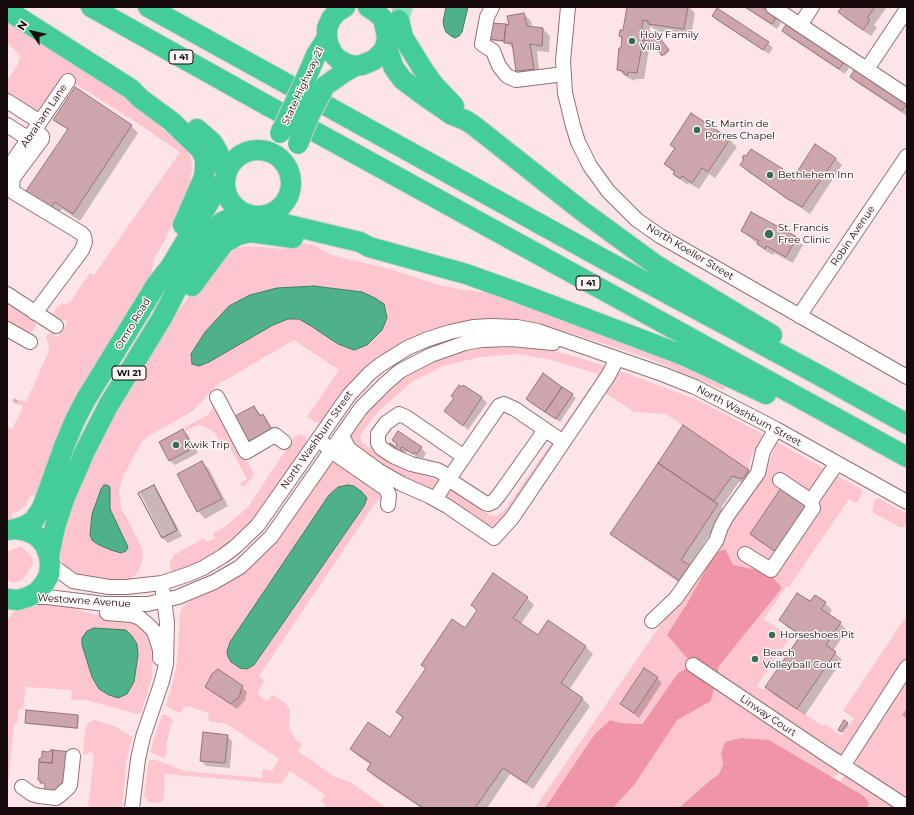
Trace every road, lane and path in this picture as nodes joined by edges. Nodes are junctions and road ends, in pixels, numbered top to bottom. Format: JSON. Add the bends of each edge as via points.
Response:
{"nodes":[{"id":1,"x":92,"y":7,"type":"edge"},
{"id":2,"x":148,"y":7,"type":"edge"},
{"id":3,"x":345,"y":7,"type":"edge"},
{"id":4,"x":368,"y":7,"type":"edge"},
{"id":5,"x":492,"y":7,"type":"edge"},
{"id":6,"x":568,"y":7,"type":"edge"},
{"id":7,"x":773,"y":7,"type":"edge"},
{"id":8,"x":812,"y":7,"type":"edge"},
{"id":9,"x":907,"y":9,"type":"edge"},
{"id":10,"x":7,"y":10,"type":"edge"},
{"id":11,"x":401,"y":13,"type":"edge"},
{"id":12,"x":800,"y":25,"type":"junction"},
{"id":13,"x":326,"y":38,"type":"junction"},
{"id":14,"x":387,"y":40,"type":"junction"},
{"id":15,"x":355,"y":66,"type":"junction"},
{"id":16,"x":867,"y":70,"type":"junction"},
{"id":17,"x":564,"y":74,"type":"junction"},
{"id":18,"x":68,"y":81,"type":"dead end"},
{"id":19,"x":131,"y":89,"type":"junction"},
{"id":20,"x":907,"y":96,"type":"edge"},
{"id":21,"x":7,"y":101,"type":"edge"},
{"id":22,"x":465,"y":120,"type":"junction"},
{"id":23,"x":7,"y":126,"type":"edge"},
{"id":24,"x":34,"y":130,"type":"junction"},
{"id":25,"x":261,"y":150,"type":"junction"},
{"id":26,"x":907,"y":156,"type":"edge"},
{"id":27,"x":7,"y":170,"type":"edge"},
{"id":28,"x":290,"y":174,"type":"junction"},
{"id":29,"x":225,"y":177,"type":"junction"},
{"id":30,"x":247,"y":214,"type":"junction"},
{"id":31,"x":370,"y":247,"type":"junction"},
{"id":32,"x":156,"y":285,"type":"junction"},
{"id":33,"x":7,"y":294,"type":"edge"},
{"id":34,"x":35,"y":313,"type":"junction"},
{"id":35,"x":799,"y":316,"type":"junction"},
{"id":36,"x":162,"y":318,"type":"junction"},
{"id":37,"x":56,"y":326,"type":"dead end"},
{"id":38,"x":7,"y":329,"type":"edge"},
{"id":39,"x":30,"y":342,"type":"dead end"},
{"id":40,"x":583,"y":347,"type":"junction"},
{"id":41,"x":617,"y":358,"type":"junction"},
{"id":42,"x":813,"y":372,"type":"junction"},
{"id":43,"x":907,"y":377,"type":"edge"},
{"id":44,"x":217,"y":397,"type":"dead end"},
{"id":45,"x":907,"y":424,"type":"edge"},
{"id":46,"x":776,"y":429,"type":"junction"},
{"id":47,"x":545,"y":430,"type":"junction"},
{"id":48,"x":320,"y":434,"type":"junction"},
{"id":49,"x":284,"y":442,"type":"dead end"},
{"id":50,"x":337,"y":442,"type":"junction"},
{"id":51,"x":563,"y":442,"type":"junction"},
{"id":52,"x":463,"y":456,"type":"junction"},
{"id":53,"x":907,"y":457,"type":"edge"},
{"id":54,"x":837,"y":463,"type":"junction"},
{"id":55,"x":907,"y":470,"type":"edge"},
{"id":56,"x":373,"y":473,"type":"junction"},
{"id":57,"x":448,"y":479,"type":"junction"},
{"id":58,"x":780,"y":480,"type":"dead end"},
{"id":59,"x":402,"y":484,"type":"junction"},
{"id":60,"x":434,"y":499,"type":"junction"},
{"id":61,"x":812,"y":501,"type":"junction"},
{"id":62,"x":907,"y":502,"type":"edge"},
{"id":63,"x":11,"y":529,"type":"edge"},
{"id":64,"x":745,"y":554,"type":"dead end"},
{"id":65,"x":50,"y":560,"type":"junction"},
{"id":66,"x":162,"y":583,"type":"junction"},
{"id":67,"x":165,"y":600,"type":"junction"},
{"id":68,"x":15,"y":601,"type":"edge"},
{"id":69,"x":73,"y":601,"type":"junction"},
{"id":70,"x":652,"y":621,"type":"dead end"},
{"id":71,"x":693,"y":665,"type":"dead end"},
{"id":72,"x":907,"y":667,"type":"edge"},
{"id":73,"x":158,"y":694,"type":"junction"},
{"id":74,"x":73,"y":756,"type":"dead end"},
{"id":75,"x":843,"y":766,"type":"junction"},
{"id":76,"x":22,"y":787,"type":"dead end"},
{"id":77,"x":132,"y":808,"type":"edge"},
{"id":78,"x":907,"y":808,"type":"edge"}],
"edges":[{"from":1,"to":53,"type":"highway","number":"I 41","via":[[604,292]]},
{"from":2,"to":42,"type":"highway"},
{"from":3,"to":13,"type":"highway","name":"State Highway 21","via":[[331,19]]},
{"from":4,"to":14,"type":"highway","via":[[383,19]]},
{"from":5,"to":17,"type":"street","via":[[487,17],[482,44],[493,51],[506,76],[516,80]]},
{"from":6,"to":17,"type":"street","name":"North Koeller Street"},
{"from":7,"to":12,"type":"street"},
{"from":8,"to":12,"type":"street"},
{"from":9,"to":16,"type":"street"},
{"from":10,"to":19,"type":"highway"},
{"from":11,"to":14,"type":"main road"},
{"from":11,"to":22,"type":"highway","via":[[403,36],[424,71]]},
{"from":12,"to":16,"type":"street"},
{"from":13,"to":15,"type":"highway","via":[[336,57]]},
{"from":13,"to":25,"type":"highway","name":"State Highway 21","bridge":true,"via":[[280,133]]},
{"from":14,"to":15,"type":"highway","name":"State Highway 21","via":[[374,60],[368,64]]},
{"from":14,"to":22,"type":"highway","via":[[393,66],[404,80],[452,116]]},
{"from":15,"to":28,"type":"highway","name":"State Highway 21","bridge":true,"via":[[325,86],[320,93],[298,144]]},
{"from":16,"to":20,"type":"street"},
{"from":17,"to":35,"type":"street","name":"North Koeller Street","via":[[565,93],[578,142],[590,166],[622,206],[660,236]]},
{"from":18,"to":24,"type":"street","name":"Abraham Lane"},
{"from":19,"to":29,"type":"highway","via":[[145,92],[206,136],[217,150]]},
{"from":19,"to":32,"type":"highway","via":[[199,148],[205,160],[204,177],[164,261]]},
{"from":21,"to":24,"type":"street"},
{"from":22,"to":42,"type":"highway","via":[[656,265],[797,351]]},
{"from":23,"to":24,"type":"street"},
{"from":24,"to":27,"type":"street","name":"Abraham Lane"},
{"from":24,"to":34,"type":"street","via":[[42,139],[13,178],[13,192],[81,233],[85,242],[82,250]]},
{"from":25,"to":28,"type":"highway","via":[[268,151],[282,160]]},
{"from":25,"to":29,"type":"highway","via":[[251,150],[235,158],[229,165]]},
{"from":26,"to":35,"type":"street","name":"Robin Avenue"},
{"from":28,"to":30,"type":"highway","via":[[289,193],[278,209],[261,216]]},
{"from":29,"to":30,"type":"highway","via":[[228,199],[234,207]]},
{"from":29,"to":32,"type":"highway","name":"Omro Road","number":"WI 21","via":[[171,266]]},
{"from":30,"to":31,"type":"highway","via":[[360,242]]},
{"from":30,"to":36,"type":"highway","name":"Omro Road","number":"WI 21","via":[[222,222],[215,228],[181,281]]},
{"from":31,"to":36,"type":"highway","via":[[250,232],[238,235],[224,243],[176,307]]},
{"from":31,"to":55,"type":"highway","via":[[466,274],[685,356],[799,410]]},
{"from":32,"to":63,"type":"highway","name":"Omro Road","number":"WI 21","via":[[75,420],[42,508],[34,520],[25,526]]},
{"from":33,"to":34,"type":"street"},
{"from":34,"to":37,"type":"street"},
{"from":35,"to":43,"type":"street","name":"North Koeller Street"},
{"from":36,"to":65,"type":"highway","name":"Omro Road","number":"WI 21","via":[[108,406],[71,481],[58,517]]},
{"from":38,"to":39,"type":"street"},
{"from":40,"to":41,"type":"street","name":"North Washburn Street"},
{"from":40,"to":48,"type":"street","name":"North Washburn Street","via":[[538,331],[517,327],[473,327],[450,332],[407,348],[375,369],[349,394]]},
{"from":40,"to":50,"type":"street","name":"North Washburn Street","via":[[523,339],[498,339],[465,343],[449,348],[400,371],[361,408]]},
{"from":41,"to":46,"type":"street","name":"North Washburn Street","via":[[695,388]]},
{"from":41,"to":51,"type":"street","via":[[608,376]]},
{"from":42,"to":45,"type":"highway"},
{"from":44,"to":49,"type":"street","via":[[246,452],[274,435]]},
{"from":46,"to":54,"type":"street","name":"North Washburn Street"},
{"from":46,"to":70,"type":"street","via":[[763,451],[758,473],[727,516],[716,541],[676,598]]},
{"from":47,"to":51,"type":"street"},
{"from":47,"to":52,"type":"street","via":[[504,404],[499,406]]},
{"from":47,"to":57,"type":"street","via":[[493,502],[485,503]]},
{"from":48,"to":50,"type":"street"},
{"from":48,"to":66,"type":"street","name":"North Washburn Street","via":[[264,516],[246,537],[203,568]]},
{"from":50,"to":56,"type":"street"},
{"from":50,"to":67,"type":"street","name":"North Washburn Street","via":[[279,528],[263,547],[232,573],[178,597]]},
{"from":51,"to":60,"type":"street","via":[[512,518],[494,538]]},
{"from":52,"to":57,"type":"street"},
{"from":52,"to":57,"type":"street","via":[[399,414],[386,423],[378,434],[381,448],[401,461],[437,470]]},
{"from":54,"to":61,"type":"street"},
{"from":54,"to":62,"type":"street","name":"North Washburn Street"},
{"from":56,"to":59,"type":"street","via":[[383,481]]},
{"from":56,"to":59,"type":"street","via":[[389,495],[388,505]]},
{"from":57,"to":60,"type":"street"},
{"from":58,"to":61,"type":"street"},
{"from":59,"to":60,"type":"street"},
{"from":61,"to":64,"type":"street","via":[[813,508],[771,570]]},
{"from":63,"to":65,"type":"highway","via":[[37,536]]},
{"from":65,"to":66,"type":"street","name":"Westowne Avenue","via":[[68,578],[82,583],[126,587]]},
{"from":65,"to":68,"type":"highway","name":"Omro Road","via":[[49,575],[44,584],[37,592]]},
{"from":66,"to":67,"type":"street"},
{"from":67,"to":69,"type":"street","name":"Westowne Avenue","via":[[130,605]]},
{"from":67,"to":73,"type":"street","via":[[167,651]]},
{"from":68,"to":69,"type":"street","name":"Westowne Avenue","via":[[47,597]]},
{"from":69,"to":73,"type":"street","via":[[91,611],[132,615],[148,625],[154,632],[160,650]]},
{"from":71,"to":75,"type":"street","name":"Linway Court"},
{"from":72,"to":75,"type":"street"},
{"from":73,"to":77,"type":"street","via":[[139,752]]},
{"from":74,"to":76,"type":"street","via":[[70,785],[56,798],[32,794]]},
{"from":75,"to":78,"type":"street","name":"Linway Court"}]}
